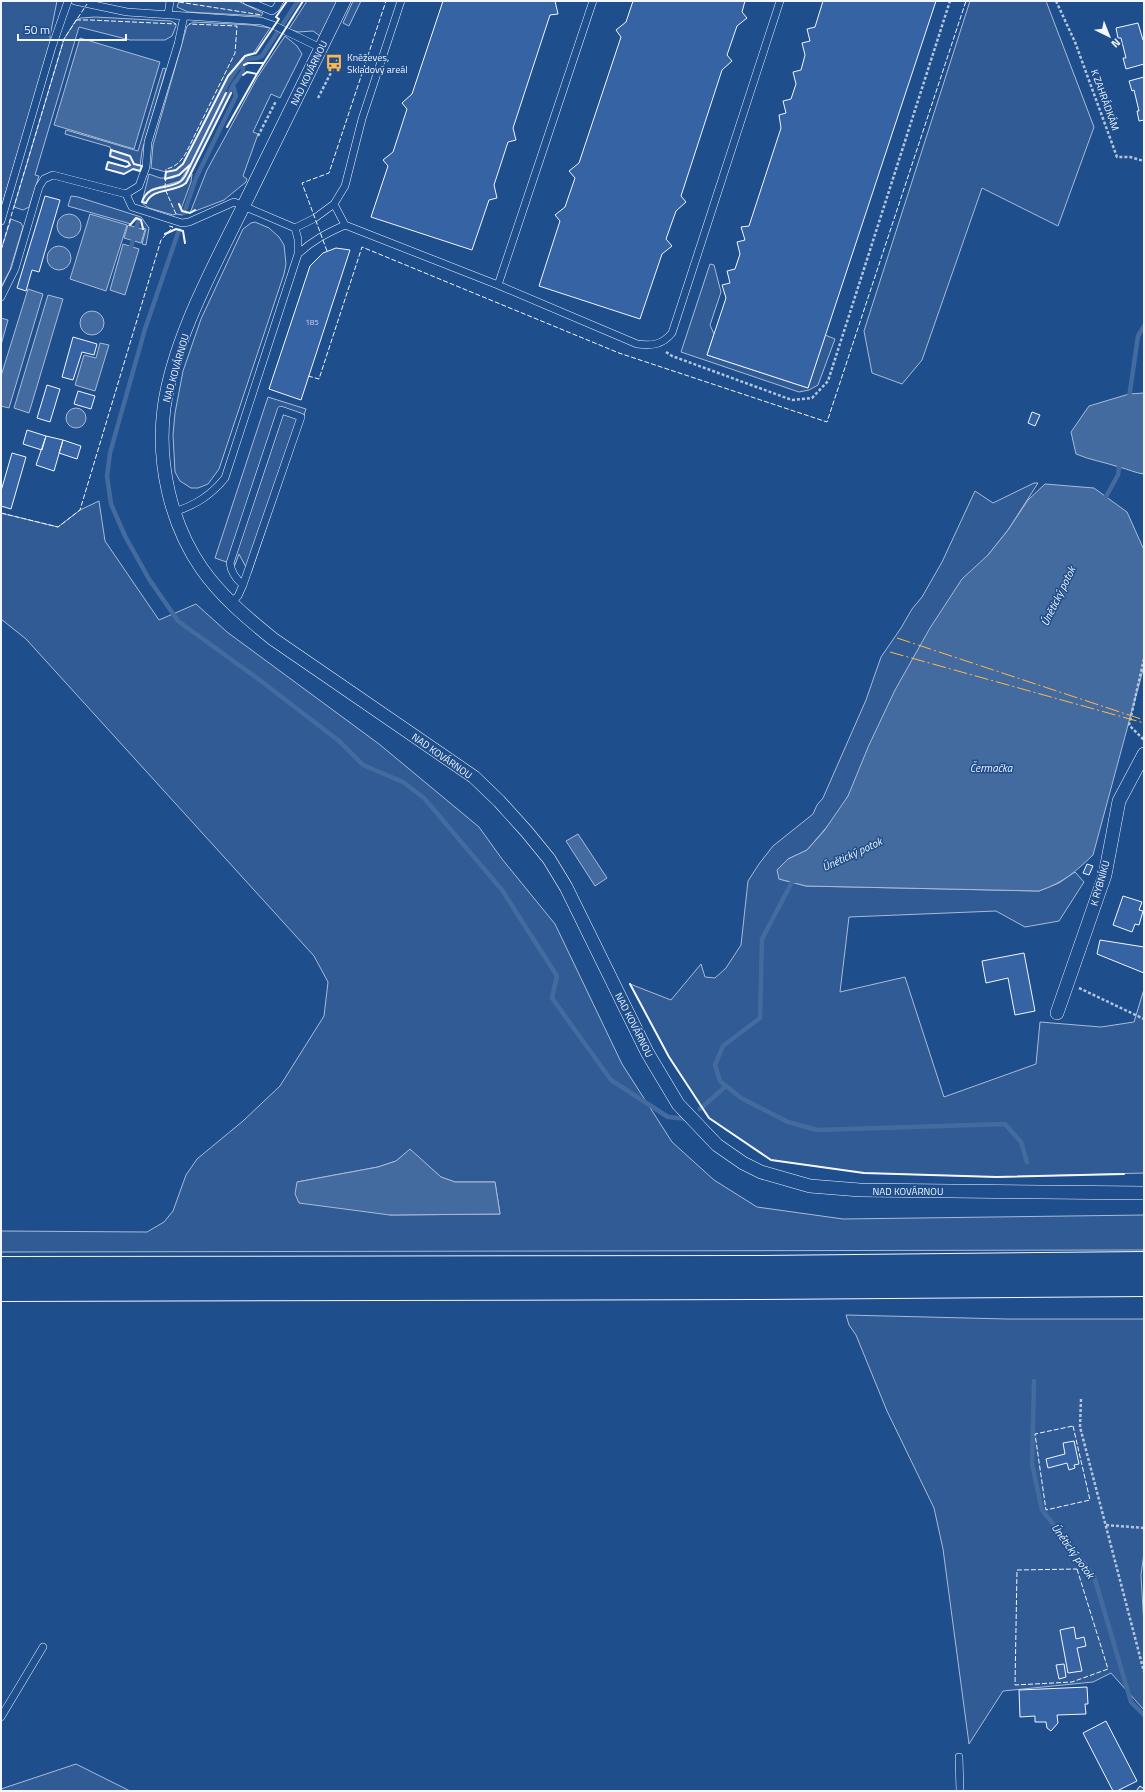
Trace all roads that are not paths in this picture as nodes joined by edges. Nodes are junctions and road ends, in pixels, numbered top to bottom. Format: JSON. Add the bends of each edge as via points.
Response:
{"nodes":[{"id":1,"x":68,"y":1,"type":"edge"},
{"id":2,"x":75,"y":1,"type":"edge"},
{"id":3,"x":170,"y":1,"type":"edge"},
{"id":4,"x":247,"y":1,"type":"edge"},
{"id":5,"x":280,"y":1,"type":"edge"},
{"id":6,"x":344,"y":1,"type":"edge"},
{"id":7,"x":401,"y":1,"type":"edge"},
{"id":8,"x":593,"y":1,"type":"edge"},
{"id":9,"x":780,"y":1,"type":"edge"},
{"id":10,"x":272,"y":11,"type":"junction"},
{"id":11,"x":168,"y":15,"type":"junction"},
{"id":12,"x":184,"y":16,"type":"junction"},
{"id":13,"x":270,"y":24,"type":"junction"},
{"id":14,"x":321,"y":48,"type":"junction"},
{"id":15,"x":126,"y":194,"type":"junction"},
{"id":16,"x":334,"y":204,"type":"junction"},
{"id":17,"x":244,"y":205,"type":"junction"},
{"id":18,"x":1,"y":221,"type":"edge"},
{"id":19,"x":345,"y":225,"type":"junction"},
{"id":20,"x":295,"y":228,"type":"junction"},
{"id":21,"x":298,"y":254,"type":"junction"},
{"id":22,"x":498,"y":285,"type":"junction"},
{"id":23,"x":1,"y":297,"type":"edge"},
{"id":24,"x":174,"y":512,"type":"junction"},
{"id":25,"x":243,"y":585,"type":"junction"},
{"id":26,"x":231,"y":603,"type":"junction"},
{"id":27,"x":1144,"y":754,"type":"edge"},
{"id":28,"x":1057,"y":1013,"type":"dead end"},
{"id":29,"x":1144,"y":1193,"type":"edge"},
{"id":30,"x":1144,"y":1262,"type":"edge"},
{"id":31,"x":1,"y":1268,"type":"edge"},
{"id":32,"x":1144,"y":1285,"type":"edge"},
{"id":33,"x":1,"y":1290,"type":"edge"},
{"id":34,"x":43,"y":1647,"type":"dead end"},
{"id":35,"x":1,"y":1717,"type":"edge"},
{"id":36,"x":959,"y":1757,"type":"dead end"},
{"id":37,"x":960,"y":1791,"type":"edge"}],
"edges":[{"from":1,"to":18,"type":"lane"},
{"from":2,"to":11,"type":"lane","via":[[127,12]]},
{"from":3,"to":11,"type":"lane"},
{"from":4,"to":10,"type":"lane"},
{"from":5,"to":10,"type":"lane"},
{"from":6,"to":14,"type":"street","name":"NAD KOVÁRNOU"},
{"from":7,"to":16,"type":"lane","via":[[362,119],[345,186]]},
{"from":8,"to":22,"type":"lane"},
{"from":9,"to":22,"type":"lane","via":[[672,333],[660,343],[650,346],[637,344]]},
{"from":10,"to":13,"type":"lane"},
{"from":11,"to":12,"type":"lane"},
{"from":12,"to":13,"type":"lane","via":[[254,20]]},
{"from":12,"to":15,"type":"lane","via":[[148,142],[146,167],[139,186]]},
{"from":13,"to":14,"type":"lane"},
{"from":14,"to":17,"type":"street","name":"NAD KOVÁRNOU"},
{"from":15,"to":17,"type":"lane","via":[[132,207],[182,223],[231,202]]},
{"from":15,"to":23,"type":"lane","via":[[58,175],[44,179],[39,187],[15,269]]},
{"from":16,"to":19,"type":"lane"},
{"from":16,"to":20,"type":"lane"},
{"from":17,"to":20,"type":"lane"},
{"from":17,"to":24,"type":"street","name":"NAD KOVÁRNOU","via":[[193,313],[169,385],[164,407],[164,457]]},
{"from":19,"to":21,"type":"lane","via":[[321,235]]},
{"from":19,"to":22,"type":"lane"},
{"from":20,"to":21,"type":"lane"},
{"from":21,"to":24,"type":"lane","via":[[225,478],[204,498]]},
{"from":24,"to":26,"type":"street","name":"NAD KOVÁRNOU","via":[[202,570]]},
{"from":25,"to":25,"type":"lane","via":[[301,417],[282,410],[230,563],[231,569]]},
{"from":25,"to":26,"type":"lane"},
{"from":26,"to":29,"type":"street","name":"NAD KOVÁRNOU","via":[[273,639],[474,777],[513,816],[549,859],[566,887],[647,1052],[678,1104],[717,1145],[738,1160],[761,1172],[810,1186],[860,1190]]},
{"from":27,"to":28,"type":"street","name":"K RYBNÍKU","via":[[1119,801],[1105,875]]},
{"from":30,"to":31,"type":"highway","via":[[755,1267]]},
{"from":32,"to":33,"type":"highway"},
{"from":34,"to":35,"type":"lane"},
{"from":36,"to":37,"type":"lane"}]}
